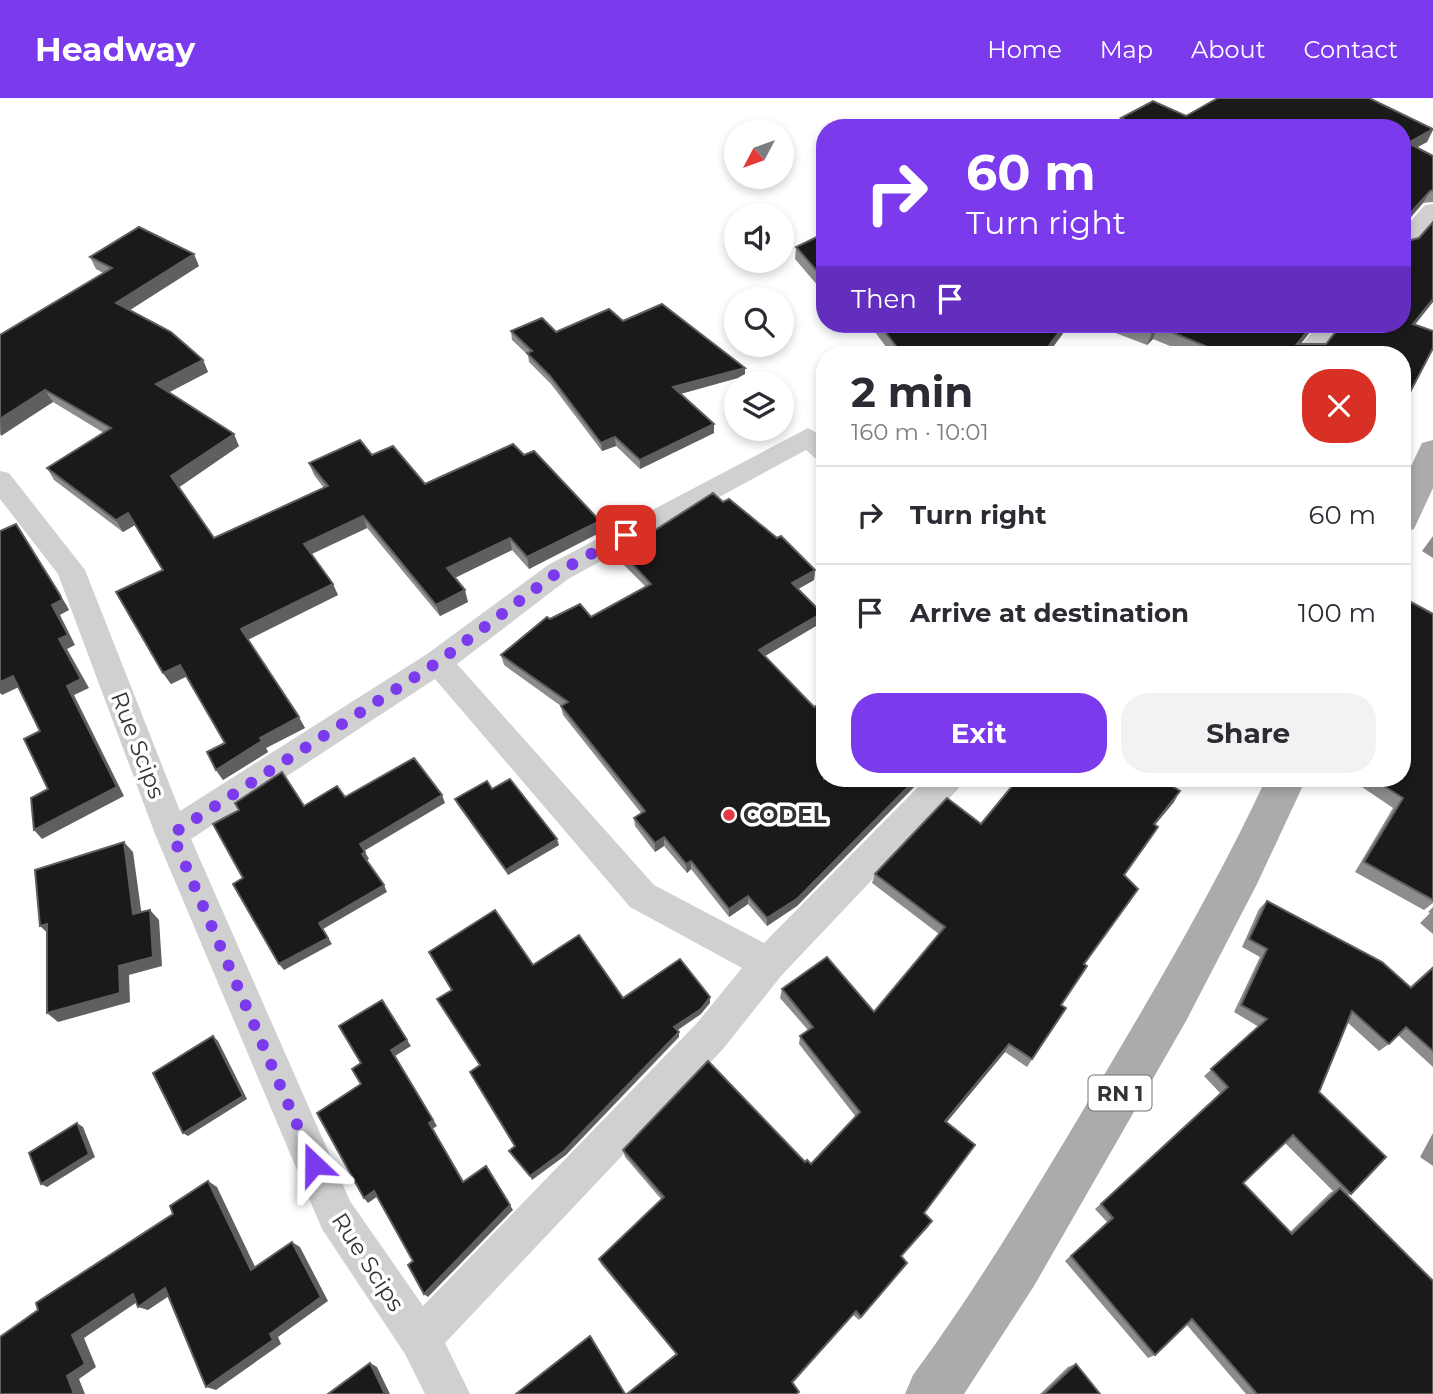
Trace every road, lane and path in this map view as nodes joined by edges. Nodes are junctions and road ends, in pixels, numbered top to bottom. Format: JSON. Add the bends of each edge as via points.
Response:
{"nodes":[{"id":1,"x":1433,"y":210,"type":"edge"},
{"id":2,"x":1411,"y":234,"type":"edge"},
{"id":3,"x":816,"y":444,"type":"edge"},
{"id":4,"x":1433,"y":451,"type":"edge"},
{"id":5,"x":0,"y":480,"type":"edge"},
{"id":6,"x":1411,"y":501,"type":"edge"},
{"id":7,"x":438,"y":662,"type":"junction"},
{"id":8,"x":939,"y":787,"type":"edge"},
{"id":9,"x":1282,"y":787,"type":"edge"},
{"id":10,"x":172,"y":834,"type":"junction"},
{"id":11,"x":768,"y":964,"type":"junction"},
{"id":12,"x":420,"y":1339,"type":"junction"},
{"id":13,"x":448,"y":1394,"type":"edge"},
{"id":14,"x":932,"y":1394,"type":"edge"}],
"edges":[{"from":1,"to":2,"type":"street"},
{"from":3,"to":7,"type":"street","via":[[808,437],[570,565]]},
{"from":4,"to":6,"type":"main road"},
{"from":5,"to":10,"type":"street","name":"Rue Scips","via":[[71,570]]},
{"from":7,"to":10,"type":"street"},
{"from":7,"to":11,"type":"street","via":[[642,896]]},
{"from":8,"to":11,"type":"street"},
{"from":9,"to":14,"type":"main road","number":"RN 1","via":[[1252,854],[1136,1065],[981,1328]]},
{"from":10,"to":12,"type":"street","name":"Rue Scips","via":[[336,1215]]},
{"from":11,"to":12,"type":"street","via":[[710,1036]]},
{"from":12,"to":13,"type":"street","name":"Rue Scips"}]}
